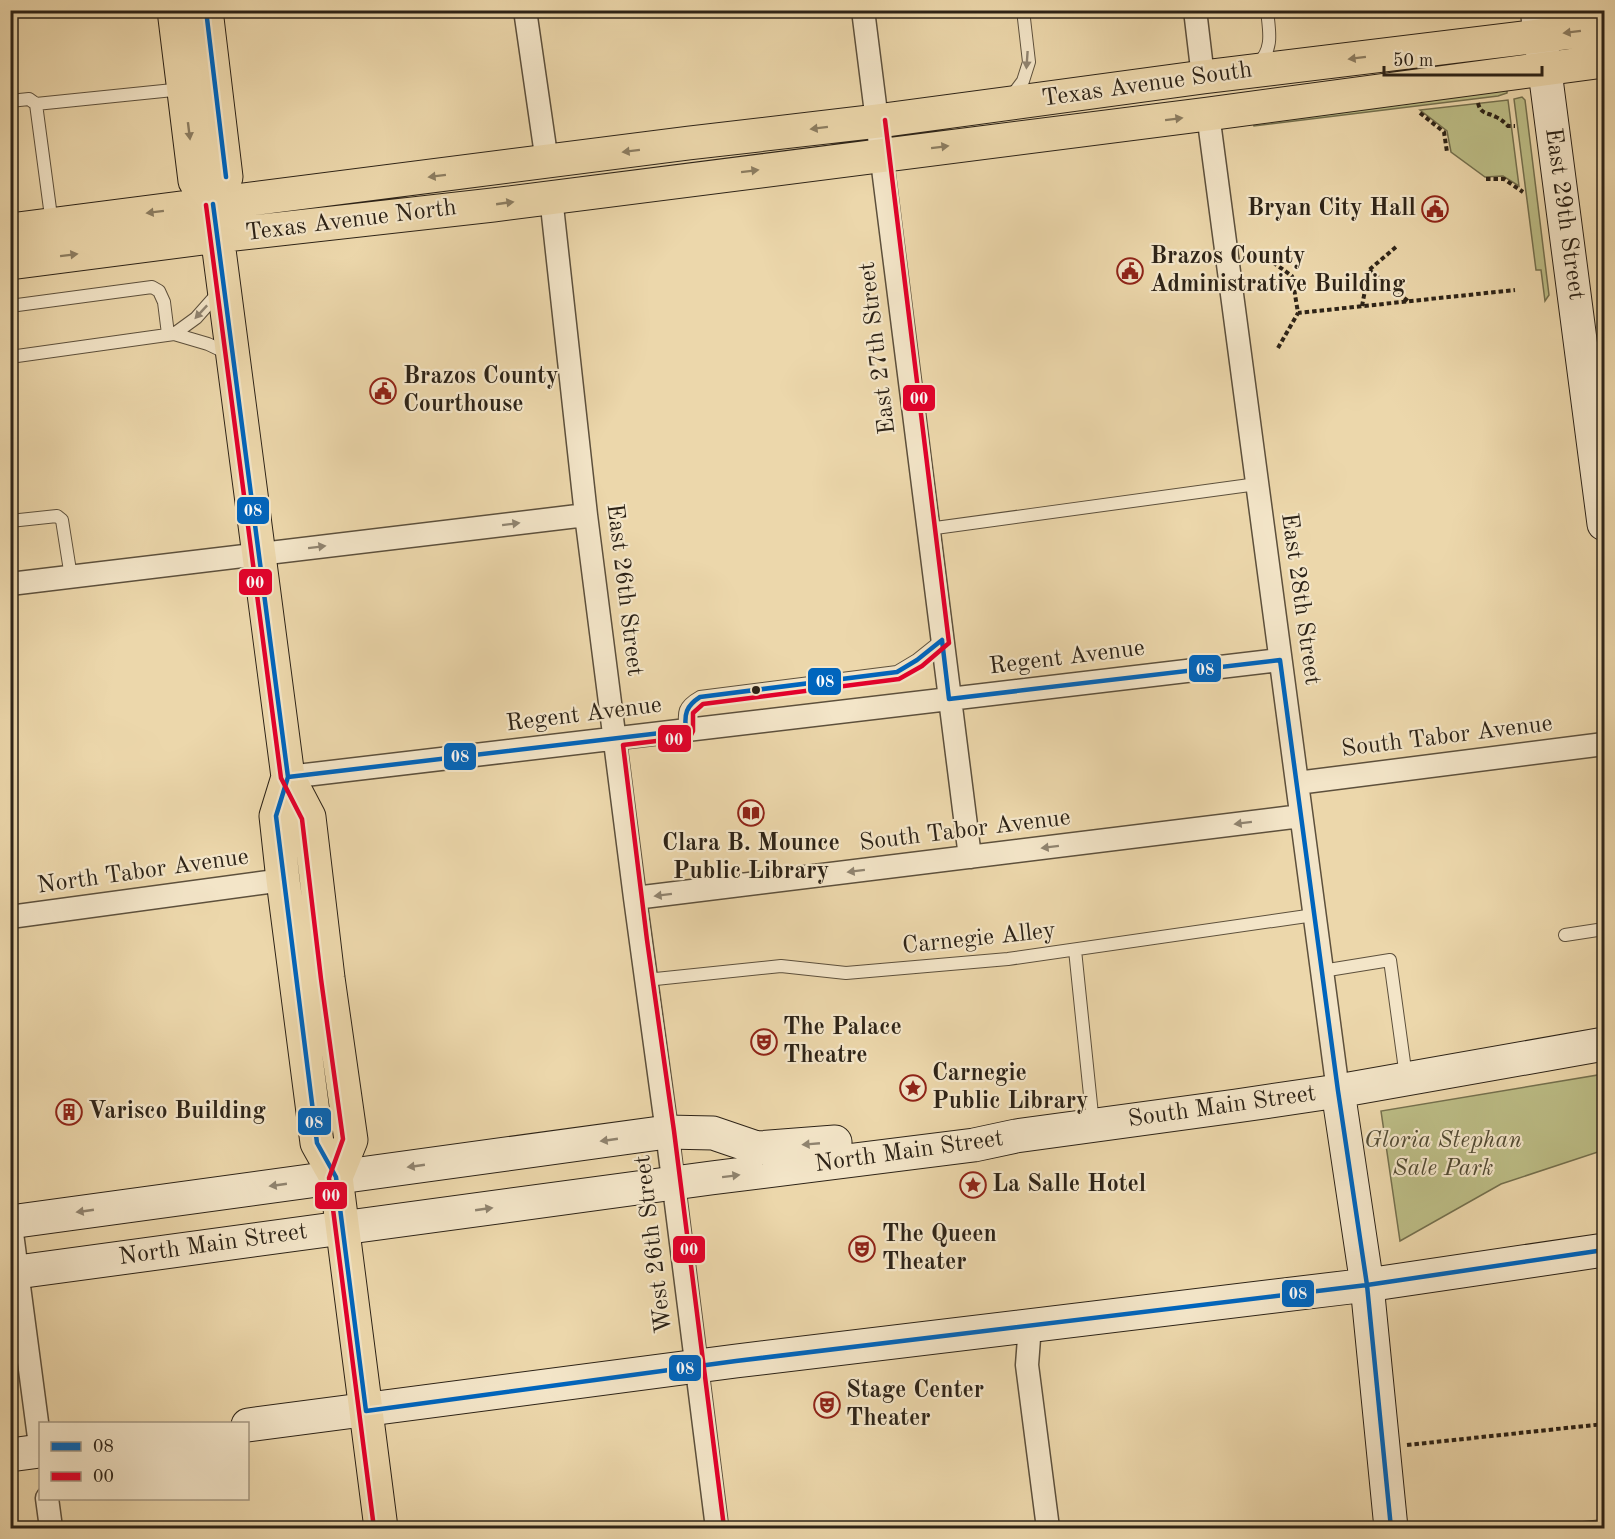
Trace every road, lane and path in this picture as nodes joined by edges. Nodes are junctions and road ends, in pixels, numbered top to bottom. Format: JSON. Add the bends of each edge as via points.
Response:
{"nodes":[{"id":1,"x":174,"y":10,"type":"edge"},
{"id":2,"x":206,"y":10,"type":"edge"},
{"id":3,"x":525,"y":10,"type":"edge"},
{"id":4,"x":863,"y":10,"type":"edge"},
{"id":5,"x":1023,"y":10,"type":"edge"},
{"id":6,"x":1195,"y":10,"type":"edge"},
{"id":7,"x":1267,"y":10,"type":"edge"},
{"id":8,"x":1538,"y":23,"type":"edge"},
{"id":9,"x":1605,"y":28,"type":"edge"},
{"id":10,"x":1605,"y":61,"type":"edge"},
{"id":11,"x":1544,"y":68,"type":"junction"},
{"id":12,"x":1251,"y":71,"type":"junction"},
{"id":13,"x":1203,"y":77,"type":"junction"},
{"id":14,"x":184,"y":89,"type":"junction"},
{"id":15,"x":10,"y":101,"type":"edge"},
{"id":16,"x":1477,"y":101,"type":"dead end"},
{"id":17,"x":36,"y":104,"type":"junction"},
{"id":18,"x":1006,"y":104,"type":"junction"},
{"id":19,"x":1414,"y":108,"type":"dead end"},
{"id":20,"x":1208,"y":114,"type":"junction"},
{"id":21,"x":878,"y":121,"type":"junction"},
{"id":22,"x":1515,"y":126,"type":"dead end"},
{"id":23,"x":689,"y":143,"type":"joint"},
{"id":24,"x":1447,"y":152,"type":"dead end"},
{"id":25,"x":882,"y":154,"type":"junction"},
{"id":26,"x":547,"y":162,"type":"junction"},
{"id":27,"x":692,"y":179,"type":"joint"},
{"id":28,"x":1486,"y":179,"type":"dead end"},
{"id":29,"x":1523,"y":192,"type":"dead end"},
{"id":30,"x":551,"y":197,"type":"junction"},
{"id":31,"x":213,"y":204,"type":"junction"},
{"id":32,"x":52,"y":225,"type":"junction"},
{"id":33,"x":10,"y":230,"type":"edge"},
{"id":34,"x":218,"y":236,"type":"junction"},
{"id":35,"x":1396,"y":247,"type":"dead end"},
{"id":36,"x":1267,"y":258,"type":"dead end"},
{"id":37,"x":10,"y":263,"type":"edge"},
{"id":38,"x":1369,"y":270,"type":"junction"},
{"id":39,"x":224,"y":286,"type":"junction"},
{"id":40,"x":1515,"y":290,"type":"dead end"},
{"id":41,"x":1408,"y":301,"type":"junction"},
{"id":42,"x":10,"y":306,"type":"edge"},
{"id":43,"x":1362,"y":306,"type":"junction"},
{"id":44,"x":1298,"y":313,"type":"junction"},
{"id":45,"x":171,"y":334,"type":"junction"},
{"id":46,"x":1278,"y":348,"type":"dead end"},
{"id":47,"x":233,"y":356,"type":"junction"},
{"id":48,"x":10,"y":357,"type":"edge"},
{"id":49,"x":1257,"y":484,"type":"junction"},
{"id":50,"x":586,"y":515,"type":"junction"},
{"id":51,"x":10,"y":521,"type":"edge"},
{"id":52,"x":1605,"y":524,"type":"edge"},
{"id":53,"x":928,"y":529,"type":"junction"},
{"id":54,"x":259,"y":554,"type":"junction"},
{"id":55,"x":71,"y":577,"type":"junction"},
{"id":56,"x":10,"y":584,"type":"edge"},
{"id":57,"x":942,"y":640,"type":"junction"},
{"id":58,"x":1281,"y":660,"type":"junction"},
{"id":59,"x":949,"y":699,"type":"junction"},
{"id":60,"x":686,"y":730,"type":"junction"},
{"id":61,"x":615,"y":738,"type":"junction"},
{"id":62,"x":1605,"y":744,"type":"edge"},
{"id":63,"x":288,"y":777,"type":"junction"},
{"id":64,"x":1297,"y":783,"type":"junction"},
{"id":65,"x":1301,"y":816,"type":"junction"},
{"id":66,"x":970,"y":857,"type":"junction"},
{"id":67,"x":283,"y":880,"type":"junction"},
{"id":68,"x":635,"y":898,"type":"junction"},
{"id":69,"x":1314,"y":915,"type":"junction"},
{"id":70,"x":10,"y":917,"type":"edge"},
{"id":71,"x":1605,"y":929,"type":"edge"},
{"id":72,"x":1565,"y":935,"type":"dead end"},
{"id":73,"x":1075,"y":950,"type":"junction"},
{"id":74,"x":1322,"y":971,"type":"junction"},
{"id":75,"x":646,"y":980,"type":"junction"},
{"id":76,"x":1605,"y":1044,"type":"edge"},
{"id":77,"x":1406,"y":1078,"type":"junction"},
{"id":78,"x":1338,"y":1091,"type":"junction"},
{"id":79,"x":1093,"y":1125,"type":"junction"},
{"id":80,"x":667,"y":1132,"type":"junction"},
{"id":81,"x":1016,"y":1136,"type":"junction"},
{"id":82,"x":336,"y":1177,"type":"junction"},
{"id":83,"x":674,"y":1184,"type":"junction"},
{"id":84,"x":11,"y":1220,"type":"edge"},
{"id":85,"x":343,"y":1228,"type":"junction"},
{"id":86,"x":1605,"y":1250,"type":"edge"},
{"id":87,"x":14,"y":1272,"type":"edge"},
{"id":88,"x":1367,"y":1285,"type":"junction"},
{"id":89,"x":1030,"y":1325,"type":"junction"},
{"id":90,"x":696,"y":1366,"type":"junction"},
{"id":91,"x":366,"y":1411,"type":"junction"},
{"id":92,"x":1605,"y":1424,"type":"edge"},
{"id":93,"x":249,"y":1425,"type":"edge"},
{"id":94,"x":39,"y":1438,"type":"edge"},
{"id":95,"x":1382,"y":1444,"type":"junction"},
{"id":96,"x":39,"y":1451,"type":"edge"},
{"id":97,"x":10,"y":1455,"type":"edge"},
{"id":98,"x":47,"y":1500,"type":"edge"},
{"id":99,"x":1605,"y":1526,"type":"edge"},
{"id":100,"x":51,"y":1528,"type":"edge"},
{"id":101,"x":381,"y":1528,"type":"edge"},
{"id":102,"x":713,"y":1528,"type":"edge"},
{"id":103,"x":1048,"y":1528,"type":"edge"},
{"id":104,"x":1391,"y":1528,"type":"edge"},
{"id":105,"x":1583,"y":1528,"type":"edge"}],
"edges":[{"from":1,"to":14,"type":"main road"},
{"from":2,"to":31,"type":"main road","via":[[226,177]]},
{"from":3,"to":26,"type":"street"},
{"from":4,"to":21,"type":"street","name":"East 27th Street"},
{"from":5,"to":18,"type":"lane","one_way":true,"via":[[1029,62],[1023,81]]},
{"from":6,"to":13,"type":"street"},
{"from":7,"to":12,"type":"lane","via":[[1270,39],[1265,57]]},
{"from":9,"to":8,"type":"main road","name":"Texas Avenue South","one_way":true},
{"from":8,"to":11,"type":"street","name":"East 29th Street"},
{"from":8,"to":12,"type":"main road","name":"Texas Avenue South","one_way":true},
{"from":10,"to":11,"type":"main road","name":"Texas Avenue South"},
{"from":11,"to":20,"type":"main road","name":"Texas Avenue South"},
{"from":11,"to":52,"type":"street","name":"East 29th Street"},
{"from":12,"to":13,"type":"main road","name":"Texas Avenue South"},
{"from":13,"to":18,"type":"main road","name":"Texas Avenue South"},
{"from":14,"to":17,"type":"lane"},
{"from":14,"to":31,"type":"main road","one_way":true,"via":[[195,181]]},
{"from":15,"to":17,"type":"lane","via":[[29,99]]},
{"from":16,"to":22,"type":"path","via":[[1485,114]]},
{"from":17,"to":32,"type":"lane"},
{"from":18,"to":21,"type":"main road","name":"Texas Avenue South"},
{"from":19,"to":24,"type":"path","via":[[1444,132]]},
{"from":25,"to":20,"type":"main road","name":"Texas Avenue South","one_way":true},
{"from":20,"to":49,"type":"street","name":"East 28th Street"},
{"from":21,"to":23,"type":"main road","name":"Texas Avenue South","one_way":true},
{"from":21,"to":25,"type":"street","name":"East 27th Street"},
{"from":23,"to":26,"type":"main road","name":"Texas Avenue North","one_way":true},
{"from":27,"to":25,"type":"main road","name":"Texas Avenue South","one_way":true},
{"from":25,"to":53,"type":"street","name":"East 27th Street"},
{"from":26,"to":31,"type":"main road","name":"Texas Avenue North","one_way":true},
{"from":27,"to":30,"type":"main road","name":"Texas Avenue North"},
{"from":28,"to":29,"type":"path","via":[[1504,178]]},
{"from":34,"to":30,"type":"main road","name":"Texas Avenue North","one_way":true},
{"from":30,"to":50,"type":"street","name":"East 26th Street"},
{"from":31,"to":32,"type":"main road","name":"Texas Avenue North","one_way":true},
{"from":31,"to":34,"type":"main road"},
{"from":32,"to":33,"type":"main road","name":"Texas Avenue North"},
{"from":37,"to":34,"type":"main road","name":"Texas Avenue North","one_way":true},
{"from":34,"to":39,"type":"main road"},
{"from":35,"to":38,"type":"path"},
{"from":36,"to":44,"type":"path","via":[[1292,276]]},
{"from":38,"to":41,"type":"path"},
{"from":38,"to":43,"type":"path"},
{"from":39,"to":45,"type":"lane","one_way":true,"via":[[195,318]]},
{"from":39,"to":47,"type":"main road"},
{"from":40,"to":41,"type":"path"},
{"from":41,"to":43,"type":"path"},
{"from":42,"to":45,"type":"lane","via":[[70,303],[134,294],[152,287],[164,302]]},
{"from":43,"to":44,"type":"path"},
{"from":44,"to":46,"type":"path"},
{"from":45,"to":47,"type":"lane"},
{"from":45,"to":48,"type":"lane","via":[[140,333],[75,342]]},
{"from":47,"to":54,"type":"main road"},
{"from":49,"to":53,"type":"lane"},
{"from":49,"to":58,"type":"street","name":"East 28th Street"},
{"from":54,"to":50,"type":"street","one_way":true},
{"from":50,"to":61,"type":"street","name":"East 26th Street"},
{"from":51,"to":55,"type":"lane","via":[[57,516],[62,520]]},
{"from":53,"to":57,"type":"street","name":"East 27th Street"},
{"from":54,"to":55,"type":"street"},
{"from":54,"to":63,"type":"main road"},
{"from":55,"to":56,"type":"street"},
{"from":57,"to":59,"type":"street","name":"East 27th Street"},
{"from":57,"to":60,"type":"lane","via":[[897,672],[700,697],[684,711]]},
{"from":58,"to":59,"type":"street","name":"Regent Avenue"},
{"from":58,"to":64,"type":"street","name":"East 28th Street"},
{"from":59,"to":60,"type":"street","name":"Regent Avenue"},
{"from":59,"to":66,"type":"street","name":"East 27th Street"},
{"from":60,"to":61,"type":"street","name":"Regent Avenue"},
{"from":61,"to":63,"type":"street","name":"Regent Avenue"},
{"from":61,"to":68,"type":"street","name":"East 26th Street"},
{"from":62,"to":64,"type":"street","name":"South Tabor Avenue"},
{"from":63,"to":67,"type":"main road","via":[[276,816]]},
{"from":63,"to":82,"type":"main road","via":[[309,817],[351,1140]]},
{"from":64,"to":65,"type":"street","name":"East 28th Street"},
{"from":65,"to":66,"type":"street","name":"South Tabor Avenue","one_way":true},
{"from":65,"to":69,"type":"street","name":"East 28th Street"},
{"from":66,"to":68,"type":"street","name":"South Tabor Avenue","one_way":true},
{"from":67,"to":70,"type":"street","name":"North Tabor Avenue"},
{"from":67,"to":82,"type":"main road","via":[[317,1143]]},
{"from":68,"to":75,"type":"street","name":"East 26th Street"},
{"from":69,"to":73,"type":"lane","name":"Carnegie Alley"},
{"from":69,"to":74,"type":"street","name":"East 28th Street"},
{"from":71,"to":72,"type":"lane"},
{"from":73,"to":75,"type":"lane","name":"Carnegie Alley","via":[[846,973],[781,966]]},
{"from":73,"to":79,"type":"lane"},
{"from":74,"to":77,"type":"lane","via":[[1390,960]]},
{"from":74,"to":78,"type":"street","name":"East 28th Street"},
{"from":75,"to":80,"type":"street","name":"East 26th Street"},
{"from":76,"to":77,"type":"street","name":"South Main Street"},
{"from":77,"to":78,"type":"street","name":"South Main Street"},
{"from":78,"to":79,"type":"street","name":"South Main Street"},
{"from":78,"to":88,"type":"street"},
{"from":79,"to":81,"type":"street","name":"South Main Street"},
{"from":81,"to":80,"type":"street","name":"North Main Street","one_way":true,"via":[[976,1130],[758,1148],[713,1133]]},
{"from":80,"to":82,"type":"street","name":"North Main Street","one_way":true},
{"from":80,"to":83,"type":"street","name":"West 26th Street"},
{"from":83,"to":81,"type":"street","name":"North Main Street","one_way":true,"via":[[974,1146]]},
{"from":82,"to":84,"type":"street","name":"North Main Street","one_way":true},
{"from":82,"to":85,"type":"main road"},
{"from":85,"to":83,"type":"street","name":"North Main Street","one_way":true},
{"from":83,"to":90,"type":"street","name":"West 26th Street"},
{"from":84,"to":87,"type":"street"},
{"from":85,"to":87,"type":"street","name":"North Main Street"},
{"from":85,"to":91,"type":"main road"},
{"from":86,"to":88,"type":"street"},
{"from":87,"to":94,"type":"street"},
{"from":88,"to":89,"type":"street"},
{"from":88,"to":95,"type":"street"},
{"from":89,"to":90,"type":"street"},
{"from":89,"to":103,"type":"street","via":[[1027,1365]]},
{"from":90,"to":91,"type":"street"},
{"from":90,"to":102,"type":"street","name":"West 26th Street"},
{"from":91,"to":93,"type":"street"},
{"from":91,"to":101,"type":"main road"},
{"from":92,"to":95,"type":"path","via":[[1405,1445]]},
{"from":95,"to":104,"type":"street"},
{"from":96,"to":97,"type":"street"},
{"from":98,"to":100,"type":"street"},
{"from":99,"to":105,"type":"lane"}]}
